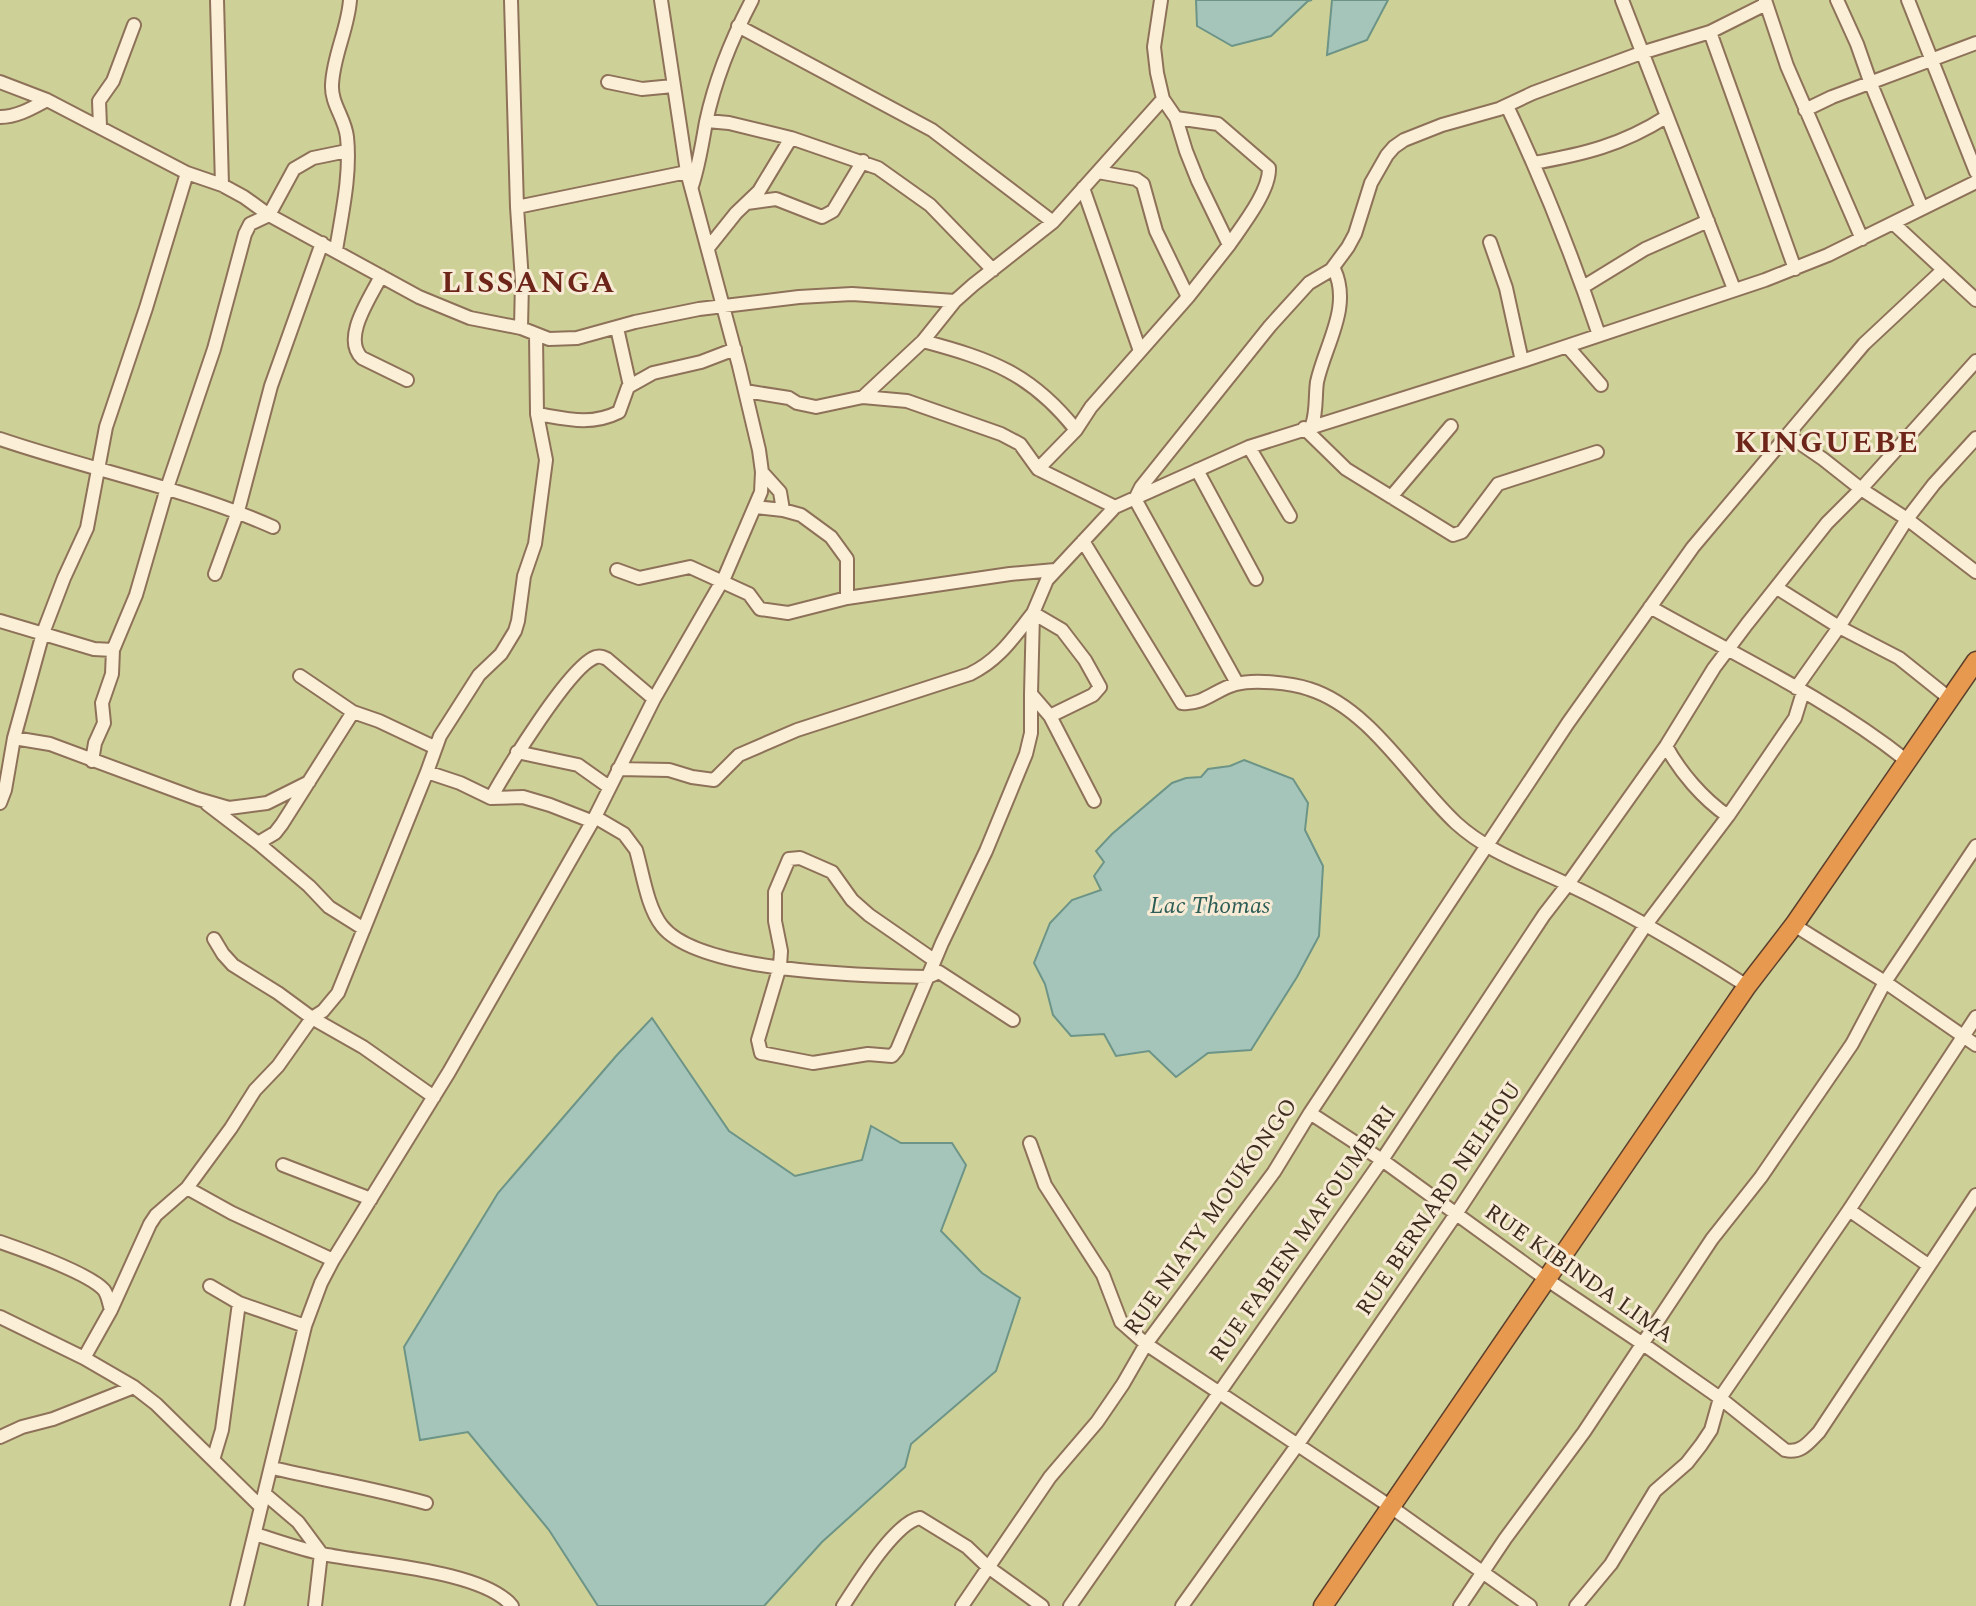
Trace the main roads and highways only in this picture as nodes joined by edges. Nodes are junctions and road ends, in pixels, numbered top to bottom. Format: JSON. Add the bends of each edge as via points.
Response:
{"nodes":[{"id":1,"x":1976,"y":661,"type":"edge"},
{"id":2,"x":1323,"y":1606,"type":"edge"}],
"edges":[{"from":1,"to":2,"type":"highway","via":[[1747,986]]}]}
